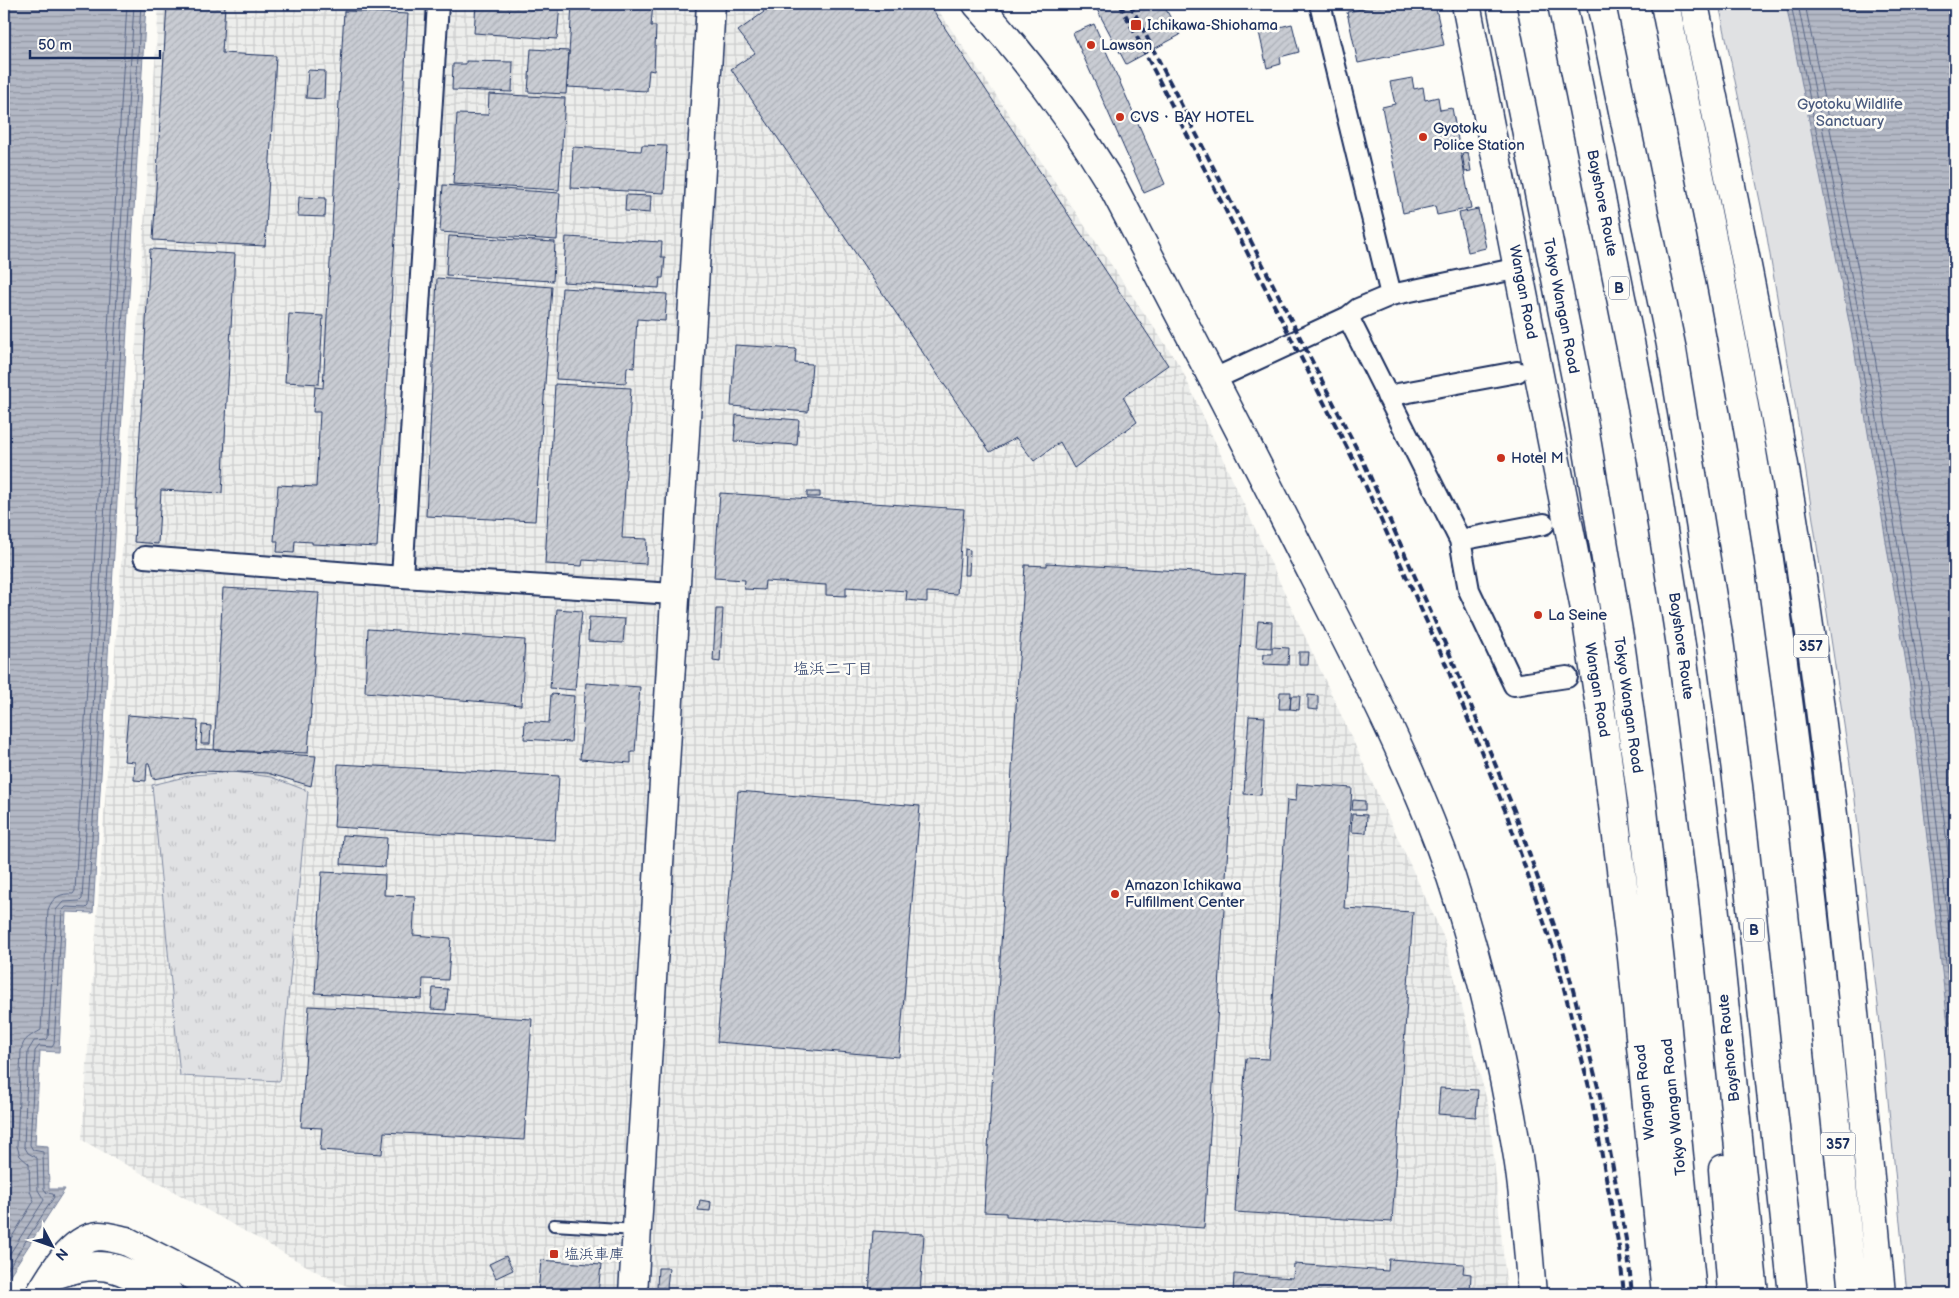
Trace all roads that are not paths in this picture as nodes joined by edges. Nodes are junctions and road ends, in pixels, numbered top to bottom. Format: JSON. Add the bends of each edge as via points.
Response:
{"nodes":[{"id":1,"x":438,"y":4,"type":"edge"},
{"id":2,"x":711,"y":4,"type":"edge"},
{"id":3,"x":977,"y":4,"type":"edge"},
{"id":4,"x":1320,"y":4,"type":"edge"},
{"id":5,"x":1466,"y":4,"type":"edge"},
{"id":6,"x":1500,"y":4,"type":"edge"},
{"id":7,"x":1562,"y":4,"type":"edge"},
{"id":8,"x":1601,"y":4,"type":"edge"},
{"id":9,"x":1665,"y":4,"type":"edge"},
{"id":10,"x":1694,"y":4,"type":"edge"},
{"id":11,"x":1519,"y":268,"type":"junction"},
{"id":12,"x":1392,"y":295,"type":"junction"},
{"id":13,"x":1348,"y":317,"type":"junction"},
{"id":14,"x":1517,"y":372,"type":"dead end"},
{"id":15,"x":1212,"y":380,"type":"junction"},
{"id":16,"x":1387,"y":396,"type":"junction"},
{"id":17,"x":1544,"y":524,"type":"dead end"},
{"id":18,"x":1460,"y":540,"type":"junction"},
{"id":19,"x":144,"y":557,"type":"dead end"},
{"id":20,"x":402,"y":577,"type":"junction"},
{"id":21,"x":674,"y":594,"type":"junction"},
{"id":22,"x":1568,"y":676,"type":"dead end"},
{"id":23,"x":1713,"y":894,"type":"junction"},
{"id":24,"x":554,"y":1225,"type":"dead end"},
{"id":25,"x":636,"y":1230,"type":"junction"},
{"id":26,"x":173,"y":1265,"type":"junction"},
{"id":27,"x":46,"y":1285,"type":"edge"},
{"id":28,"x":165,"y":1292,"type":"edge"},
{"id":29,"x":229,"y":1294,"type":"edge"},
{"id":30,"x":632,"y":1294,"type":"edge"},
{"id":31,"x":1532,"y":1294,"type":"edge"},
{"id":32,"x":1666,"y":1294,"type":"edge"},
{"id":33,"x":1692,"y":1294,"type":"edge"},
{"id":34,"x":1732,"y":1294,"type":"edge"},
{"id":35,"x":1754,"y":1294,"type":"edge"},
{"id":36,"x":1793,"y":1294,"type":"edge"},
{"id":37,"x":1853,"y":1294,"type":"edge"},
{"id":38,"x":1880,"y":1294,"type":"edge"}],
"edges":[{"from":1,"to":20,"type":"street"},
{"from":2,"to":21,"type":"main road"},
{"from":3,"to":15,"type":"main road","via":[[1049,90],[1095,158],[1130,219]]},
{"from":4,"to":12,"type":"street"},
{"from":5,"to":11,"type":"main road","name":"Wangan Road"},
{"from":6,"to":33,"type":"main road","name":"Tokyo Wangan Road","via":[[1574,368],[1621,649],[1665,1008]]},
{"from":7,"to":23,"type":"main road","name":"Bayshore Route","number":"B","via":[[1633,357],[1670,574],[1698,762]]},
{"from":8,"to":36,"type":"main road","number":"B","via":[[1672,350],[1707,568],[1739,795]]},
{"from":9,"to":37,"type":"main road","number":"357","via":[[1728,324],[1764,529],[1823,993]]},
{"from":10,"to":38,"type":"main road","number":"357","via":[[1756,312],[1811,644],[1850,958]]},
{"from":11,"to":12,"type":"street"},
{"from":11,"to":32,"type":"main road","name":"Wangan Road","via":[[1585,609],[1604,733],[1632,957]]},
{"from":12,"to":13,"type":"street","via":[[1358,309]]},
{"from":13,"to":15,"type":"street"},
{"from":13,"to":16,"type":"street"},
{"from":14,"to":16,"type":"street"},
{"from":15,"to":31,"type":"main road","via":[[1366,677],[1417,789],[1450,876],[1478,964],[1507,1093],[1518,1160]]},
{"from":16,"to":18,"type":"street"},
{"from":17,"to":18,"type":"street"},
{"from":18,"to":22,"type":"street","via":[[1469,590],[1514,685]]},
{"from":19,"to":20,"type":"street"},
{"from":20,"to":21,"type":"street"},
{"from":21,"to":25,"type":"main road"},
{"from":23,"to":34,"type":"main road","via":[[1713,1026]]},
{"from":23,"to":35,"type":"main road","name":"Bayshore Route","number":"B"},
{"from":24,"to":25,"type":"lane"},
{"from":25,"to":30,"type":"main road"},
{"from":26,"to":27,"type":"main road","via":[[126,1242],[100,1236],[80,1243]]},
{"from":26,"to":28,"type":"main road"},
{"from":26,"to":29,"type":"main road"},
{"from":27,"to":28,"type":"main road","via":[[71,1269],[103,1265],[128,1273]]}]}
